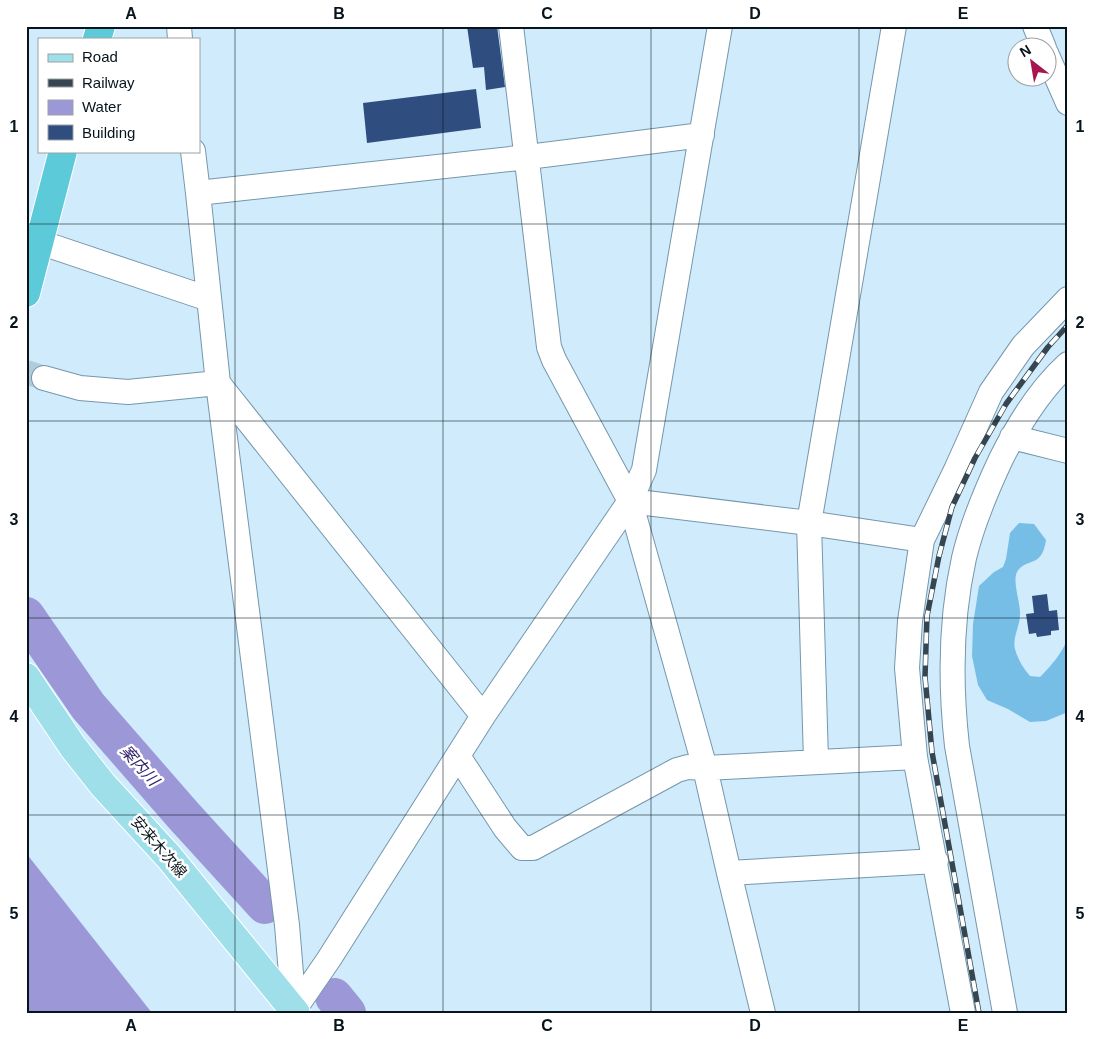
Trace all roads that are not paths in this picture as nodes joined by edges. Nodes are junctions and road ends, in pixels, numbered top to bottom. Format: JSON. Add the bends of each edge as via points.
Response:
{"nodes":[{"id":1,"x":101,"y":26,"type":"edge"},
{"id":2,"x":511,"y":26,"type":"edge"},
{"id":3,"x":720,"y":26,"type":"edge"},
{"id":4,"x":894,"y":26,"type":"edge"},
{"id":5,"x":1035,"y":26,"type":"edge"},
{"id":6,"x":97,"y":38,"type":"edge"},
{"id":7,"x":1040,"y":38,"type":"edge"},
{"id":8,"x":1056,"y":76,"type":"edge"},
{"id":9,"x":1068,"y":103,"type":"edge"},
{"id":10,"x":702,"y":134,"type":"junction"},
{"id":11,"x":46,"y":152,"type":"edge"},
{"id":12,"x":63,"y":152,"type":"edge"},
{"id":13,"x":193,"y":152,"type":"edge"},
{"id":14,"x":528,"y":157,"type":"junction"},
{"id":15,"x":198,"y":194,"type":"junction"},
{"id":16,"x":33,"y":231,"type":"edge"},
{"id":17,"x":26,"y":292,"type":"edge"},
{"id":18,"x":209,"y":299,"type":"junction"},
{"id":19,"x":1068,"y":299,"type":"edge"},
{"id":20,"x":1068,"y":364,"type":"edge"},
{"id":21,"x":44,"y":378,"type":"tunnel mouth"},
{"id":22,"x":218,"y":383,"type":"junction"},
{"id":23,"x":1012,"y":437,"type":"junction"},
{"id":24,"x":1068,"y":452,"type":"edge"},
{"id":25,"x":630,"y":501,"type":"junction"},
{"id":26,"x":809,"y":522,"type":"junction"},
{"id":27,"x":922,"y":540,"type":"junction"},
{"id":28,"x":26,"y":677,"type":"edge"},
{"id":29,"x":483,"y":716,"type":"junction"},
{"id":30,"x":458,"y":756,"type":"junction"},
{"id":31,"x":915,"y":757,"type":"junction"},
{"id":32,"x":816,"y":761,"type":"junction"},
{"id":33,"x":705,"y":768,"type":"junction"},
{"id":34,"x":936,"y":861,"type":"junction"},
{"id":35,"x":729,"y":873,"type":"junction"},
{"id":36,"x":295,"y":1012,"type":"edge"},
{"id":37,"x":763,"y":1013,"type":"edge"},
{"id":38,"x":964,"y":1013,"type":"edge"},
{"id":39,"x":1005,"y":1013,"type":"edge"}],
"edges":[{"from":1,"to":6,"type":"highway"},
{"from":2,"to":14,"type":"street"},
{"from":3,"to":10,"type":"street"},
{"from":4,"to":26,"type":"street"},
{"from":5,"to":7,"type":"street"},
{"from":8,"to":9,"type":"street"},
{"from":10,"to":14,"type":"street"},
{"from":10,"to":25,"type":"street","via":[[644,470]]},
{"from":11,"to":16,"type":"highway"},
{"from":12,"to":16,"type":"highway"},
{"from":13,"to":15,"type":"street"},
{"from":14,"to":15,"type":"street"},
{"from":14,"to":25,"type":"street","via":[[549,347]]},
{"from":15,"to":18,"type":"street"},
{"from":16,"to":17,"type":"highway"},
{"from":16,"to":18,"type":"street"},
{"from":18,"to":22,"type":"street"},
{"from":19,"to":27,"type":"street","via":[[1023,346],[991,392]]},
{"from":20,"to":23,"type":"street","via":[[1039,395]]},
{"from":21,"to":22,"type":"street","via":[[80,388],[128,392]]},
{"from":22,"to":29,"type":"street"},
{"from":22,"to":36,"type":"street","via":[[287,925]]},
{"from":23,"to":24,"type":"street"},
{"from":23,"to":39,"type":"street","via":[[985,494],[964,558],[953,622],[952,666],[957,746]]},
{"from":25,"to":26,"type":"street"},
{"from":25,"to":29,"type":"street"},
{"from":25,"to":33,"type":"street"},
{"from":26,"to":27,"type":"street"},
{"from":26,"to":32,"type":"street"},
{"from":27,"to":31,"type":"street","via":[[907,668]]},
{"from":28,"to":36,"type":"main road","name":"安来木次線","via":[[91,770],[169,857]]},
{"from":29,"to":30,"type":"street"},
{"from":30,"to":33,"type":"street","via":[[505,828],[522,848],[528,849],[677,770]]},
{"from":30,"to":36,"type":"street"},
{"from":31,"to":32,"type":"street"},
{"from":31,"to":34,"type":"street"},
{"from":32,"to":33,"type":"street"},
{"from":33,"to":35,"type":"street"},
{"from":34,"to":35,"type":"street"},
{"from":34,"to":38,"type":"street"},
{"from":35,"to":37,"type":"street"}]}
